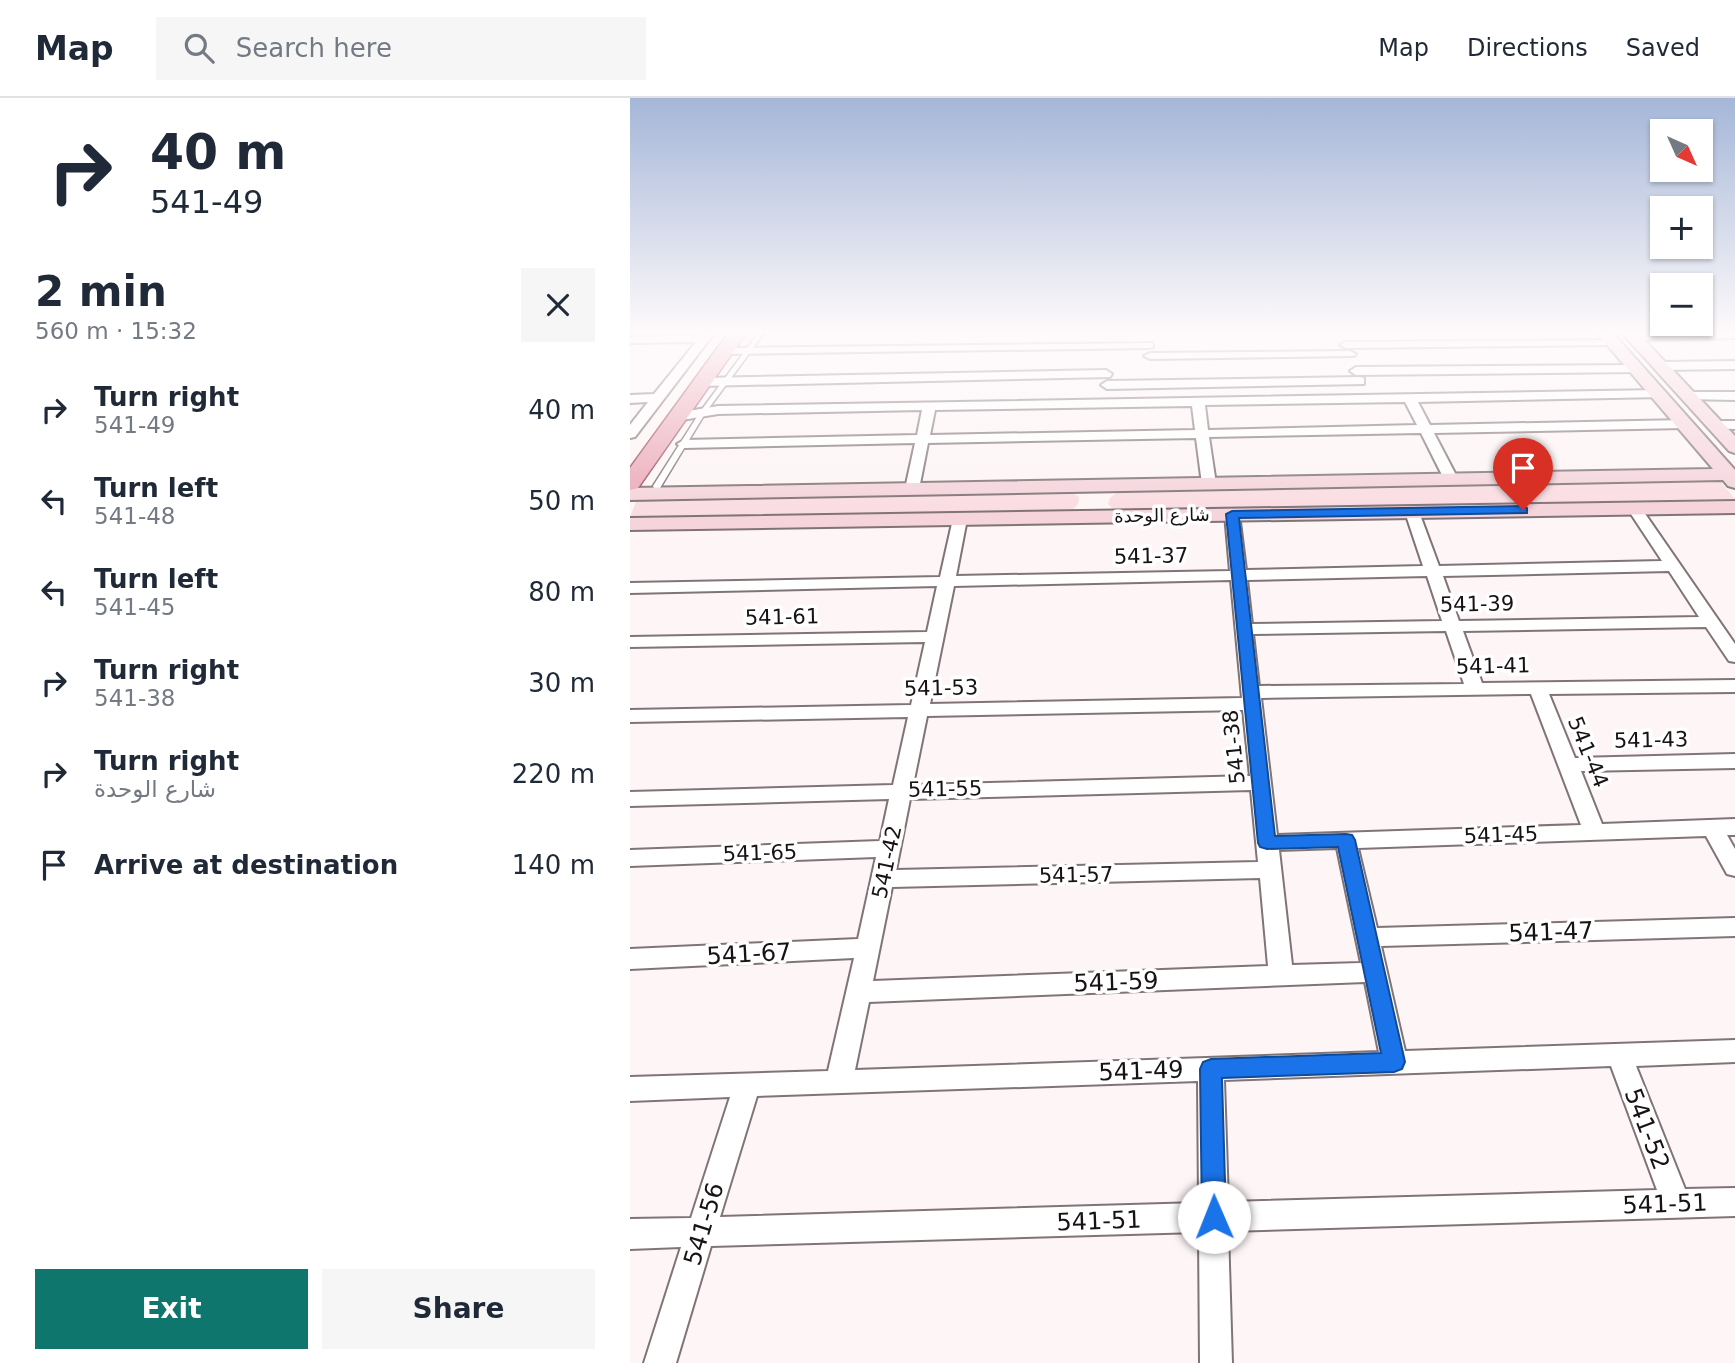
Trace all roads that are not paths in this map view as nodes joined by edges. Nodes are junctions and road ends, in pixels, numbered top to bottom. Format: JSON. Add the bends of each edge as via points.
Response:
{"nodes":[{"id":1,"x":673,"y":391,"type":"edge"},
{"id":2,"x":679,"y":391,"type":"edge"},
{"id":3,"x":689,"y":391,"type":"edge"},
{"id":4,"x":719,"y":391,"type":"edge"},
{"id":5,"x":828,"y":391,"type":"edge"},
{"id":6,"x":916,"y":391,"type":"edge"},
{"id":7,"x":1107,"y":391,"type":"edge"},
{"id":8,"x":1364,"y":391,"type":"edge"},
{"id":9,"x":1656,"y":391,"type":"edge"},
{"id":10,"x":1684,"y":391,"type":"edge"},
{"id":11,"x":1659,"y":394,"type":"junction"},
{"id":12,"x":1688,"y":396,"type":"junction"},
{"id":13,"x":1735,"y":396,"type":"edge"},
{"id":14,"x":630,"y":399,"type":"edge"},
{"id":15,"x":1367,"y":399,"type":"junction"},
{"id":16,"x":1410,"y":399,"type":"junction"},
{"id":17,"x":1198,"y":402,"type":"junction"},
{"id":18,"x":1107,"y":404,"type":"junction"},
{"id":19,"x":929,"y":407,"type":"junction"},
{"id":20,"x":660,"y":412,"type":"junction"},
{"id":21,"x":703,"y":412,"type":"junction"},
{"id":22,"x":1685,"y":424,"type":"junction"},
{"id":23,"x":1714,"y":425,"type":"junction"},
{"id":24,"x":1735,"y":425,"type":"edge"},
{"id":25,"x":1426,"y":430,"type":"junction"},
{"id":26,"x":630,"y":434,"type":"edge"},
{"id":27,"x":1202,"y":434,"type":"junction"},
{"id":28,"x":922,"y":440,"type":"junction"},
{"id":29,"x":684,"y":444,"type":"junction"},
{"id":30,"x":1735,"y":447,"type":"edge"},
{"id":31,"x":630,"y":460,"type":"edge"},
{"id":32,"x":1732,"y":478,"type":"edge"},
{"id":33,"x":1451,"y":479,"type":"junction"},
{"id":34,"x":630,"y":484,"type":"edge"},
{"id":35,"x":1209,"y":484,"type":"junction"},
{"id":36,"x":1098,"y":485,"type":"junction"},
{"id":37,"x":657,"y":486,"type":"dead end"},
{"id":38,"x":912,"y":489,"type":"junction"},
{"id":39,"x":630,"y":494,"type":"edge"},
{"id":40,"x":1735,"y":507,"type":"edge"},
{"id":41,"x":1634,"y":508,"type":"junction"},
{"id":42,"x":1412,"y":512,"type":"junction"},
{"id":43,"x":1232,"y":514,"type":"junction"},
{"id":44,"x":1096,"y":516,"type":"junction"},
{"id":45,"x":960,"y":519,"type":"junction"},
{"id":46,"x":630,"y":524,"type":"edge"},
{"id":47,"x":1673,"y":566,"type":"junction"},
{"id":48,"x":1433,"y":571,"type":"junction"},
{"id":49,"x":1238,"y":575,"type":"junction"},
{"id":50,"x":947,"y":581,"type":"junction"},
{"id":51,"x":630,"y":588,"type":"edge"},
{"id":52,"x":1711,"y":622,"type":"junction"},
{"id":53,"x":1453,"y":628,"type":"junction"},
{"id":54,"x":1244,"y":629,"type":"junction"},
{"id":55,"x":935,"y":638,"type":"junction"},
{"id":56,"x":630,"y":642,"type":"edge"},
{"id":57,"x":1735,"y":657,"type":"edge"},
{"id":58,"x":1735,"y":686,"type":"edge"},
{"id":59,"x":1475,"y":689,"type":"junction"},
{"id":60,"x":1538,"y":689,"type":"junction"},
{"id":61,"x":1252,"y":698,"type":"junction"},
{"id":62,"x":919,"y":711,"type":"junction"},
{"id":63,"x":630,"y":716,"type":"edge"},
{"id":64,"x":1735,"y":761,"type":"edge"},
{"id":65,"x":1568,"y":765,"type":"junction"},
{"id":66,"x":1260,"y":783,"type":"junction"},
{"id":67,"x":902,"y":790,"type":"junction"},
{"id":68,"x":630,"y":799,"type":"edge"},
{"id":69,"x":1735,"y":827,"type":"edge"},
{"id":70,"x":1712,"y":828,"type":"junction"},
{"id":71,"x":1595,"y":832,"type":"junction"},
{"id":72,"x":1346,"y":840,"type":"junction"},
{"id":73,"x":1267,"y":843,"type":"junction"},
{"id":74,"x":889,"y":849,"type":"junction"},
{"id":75,"x":630,"y":858,"type":"edge"},
{"id":76,"x":1735,"y":868,"type":"edge"},
{"id":77,"x":1269,"y":870,"type":"junction"},
{"id":78,"x":883,"y":879,"type":"junction"},
{"id":79,"x":1735,"y":927,"type":"edge"},
{"id":80,"x":1367,"y":936,"type":"junction"},
{"id":81,"x":868,"y":948,"type":"junction"},
{"id":82,"x":630,"y":959,"type":"edge"},
{"id":83,"x":1374,"y":972,"type":"junction"},
{"id":84,"x":1281,"y":975,"type":"junction"},
{"id":85,"x":859,"y":992,"type":"junction"},
{"id":86,"x":1735,"y":1051,"type":"edge"},
{"id":87,"x":1619,"y":1054,"type":"junction"},
{"id":88,"x":1394,"y":1062,"type":"junction"},
{"id":89,"x":1211,"y":1069,"type":"junction"},
{"id":90,"x":839,"y":1082,"type":"junction"},
{"id":91,"x":747,"y":1085,"type":"junction"},
{"id":92,"x":630,"y":1089,"type":"edge"},
{"id":93,"x":1735,"y":1202,"type":"edge"},
{"id":94,"x":1676,"y":1203,"type":"junction"},
{"id":95,"x":1214,"y":1217,"type":"junction"},
{"id":96,"x":702,"y":1232,"type":"junction"},
{"id":97,"x":630,"y":1234,"type":"edge"},
{"id":98,"x":660,"y":1363,"type":"edge"},
{"id":99,"x":1216,"y":1363,"type":"edge"}],
"edges":[{"from":1,"to":20,"type":"street"},
{"from":2,"to":20,"type":"main road"},
{"from":3,"to":20,"type":"main road"},
{"from":4,"to":21,"type":"lane"},
{"from":5,"to":21,"type":"street"},
{"from":6,"to":19,"type":"street"},
{"from":7,"to":18,"type":"street"},
{"from":8,"to":15,"type":"street"},
{"from":9,"to":11,"type":"street"},
{"from":10,"to":12,"type":"street"},
{"from":11,"to":16,"type":"street"},
{"from":11,"to":22,"type":"street"},
{"from":12,"to":13,"type":"street"},
{"from":12,"to":23,"type":"street"},
{"from":14,"to":20,"type":"street"},
{"from":15,"to":16,"type":"street"},
{"from":15,"to":17,"type":"street"},
{"from":16,"to":25,"type":"street"},
{"from":17,"to":18,"type":"street"},
{"from":17,"to":27,"type":"street"},
{"from":18,"to":19,"type":"street"},
{"from":19,"to":28,"type":"street"},
{"from":20,"to":21,"type":"street"},
{"from":20,"to":26,"type":"street"},
{"from":20,"to":31,"type":"main road"},
{"from":20,"to":34,"type":"main road"},
{"from":21,"to":29,"type":"lane"},
{"from":22,"to":25,"type":"street"},
{"from":22,"to":32,"type":"street"},
{"from":23,"to":24,"type":"street"},
{"from":23,"to":30,"type":"street"},
{"from":25,"to":27,"type":"street"},
{"from":25,"to":33,"type":"street"},
{"from":27,"to":28,"type":"street"},
{"from":27,"to":35,"type":"street"},
{"from":28,"to":29,"type":"street"},
{"from":28,"to":38,"type":"street"},
{"from":29,"to":37,"type":"lane"},
{"from":32,"to":33,"type":"street","name":"شارع الوحدة"},
{"from":33,"to":35,"type":"street","name":"شارع الوحدة"},
{"from":35,"to":36,"type":"street","name":"شارع الوحدة"},
{"from":36,"to":38,"type":"street","name":"شارع الوحدة"},
{"from":36,"to":44,"type":"street"},
{"from":38,"to":39,"type":"street","name":"شارع الوحدة"},
{"from":40,"to":41,"type":"street","name":"شارع الوحدة"},
{"from":41,"to":42,"type":"street","name":"شارع الوحدة"},
{"from":41,"to":47,"type":"street"},
{"from":42,"to":43,"type":"street","name":"شارع الوحدة"},
{"from":42,"to":48,"type":"street"},
{"from":43,"to":44,"type":"street","name":"شارع الوحدة"},
{"from":43,"to":49,"type":"street","name":"541-38"},
{"from":44,"to":45,"type":"street","name":"شارع الوحدة"},
{"from":45,"to":46,"type":"street","name":"شارع الوحدة"},
{"from":45,"to":50,"type":"street","name":"541-42"},
{"from":47,"to":48,"type":"street","name":"541-37"},
{"from":47,"to":52,"type":"street"},
{"from":48,"to":49,"type":"street","name":"541-37"},
{"from":48,"to":53,"type":"street"},
{"from":49,"to":50,"type":"street","name":"541-37"},
{"from":49,"to":54,"type":"street","name":"541-38"},
{"from":50,"to":51,"type":"street","name":"541-37"},
{"from":50,"to":55,"type":"street","name":"541-42"},
{"from":52,"to":53,"type":"street","name":"541-39"},
{"from":52,"to":57,"type":"street"},
{"from":53,"to":54,"type":"street","name":"541-39"},
{"from":53,"to":59,"type":"street"},
{"from":54,"to":61,"type":"street","name":"541-38"},
{"from":55,"to":56,"type":"street","name":"541-61"},
{"from":55,"to":62,"type":"street","name":"541-42"},
{"from":58,"to":60,"type":"street","name":"541-41"},
{"from":59,"to":60,"type":"street","name":"541-41"},
{"from":59,"to":61,"type":"street","name":"541-41"},
{"from":60,"to":65,"type":"street","name":"541-44"},
{"from":61,"to":62,"type":"street","name":"541-53"},
{"from":61,"to":66,"type":"street","name":"541-38"},
{"from":62,"to":63,"type":"street","name":"541-53"},
{"from":62,"to":67,"type":"street","name":"541-42"},
{"from":64,"to":65,"type":"street","name":"541-43"},
{"from":65,"to":71,"type":"street","name":"541-44"},
{"from":66,"to":67,"type":"street","name":"541-55"},
{"from":66,"to":73,"type":"street","name":"541-38"},
{"from":67,"to":68,"type":"street","name":"541-55"},
{"from":67,"to":74,"type":"street","name":"541-42"},
{"from":69,"to":70,"type":"street","name":"541-45"},
{"from":70,"to":71,"type":"street","name":"541-45"},
{"from":70,"to":76,"type":"street"},
{"from":71,"to":72,"type":"street","name":"541-45"},
{"from":72,"to":73,"type":"street","name":"541-45"},
{"from":72,"to":80,"type":"street"},
{"from":73,"to":77,"type":"street","name":"541-38"},
{"from":74,"to":75,"type":"street","name":"541-65"},
{"from":74,"to":78,"type":"street","name":"541-42"},
{"from":77,"to":78,"type":"street","name":"541-57"},
{"from":77,"to":84,"type":"street","name":"541-38"},
{"from":78,"to":81,"type":"street","name":"541-42"},
{"from":79,"to":80,"type":"street","name":"541-47"},
{"from":80,"to":83,"type":"street"},
{"from":81,"to":82,"type":"street","name":"541-67"},
{"from":81,"to":85,"type":"street","name":"541-42"},
{"from":83,"to":84,"type":"street","name":"541-59"},
{"from":83,"to":88,"type":"street"},
{"from":84,"to":85,"type":"street","name":"541-59"},
{"from":85,"to":90,"type":"street","name":"541-42"},
{"from":86,"to":87,"type":"street","name":"541-49"},
{"from":87,"to":88,"type":"street","name":"541-49"},
{"from":87,"to":94,"type":"street","name":"541-52"},
{"from":88,"to":89,"type":"street","name":"541-49"},
{"from":89,"to":90,"type":"street","name":"541-49"},
{"from":89,"to":95,"type":"street"},
{"from":90,"to":91,"type":"street","name":"541-49"},
{"from":91,"to":92,"type":"street","name":"541-49"},
{"from":91,"to":96,"type":"street","name":"541-56"},
{"from":93,"to":94,"type":"street","name":"541-51"},
{"from":94,"to":95,"type":"street","name":"541-51"},
{"from":95,"to":96,"type":"street","name":"541-51"},
{"from":95,"to":99,"type":"street"},
{"from":96,"to":97,"type":"street","name":"541-51"},
{"from":96,"to":98,"type":"street","name":"541-56"}]}
